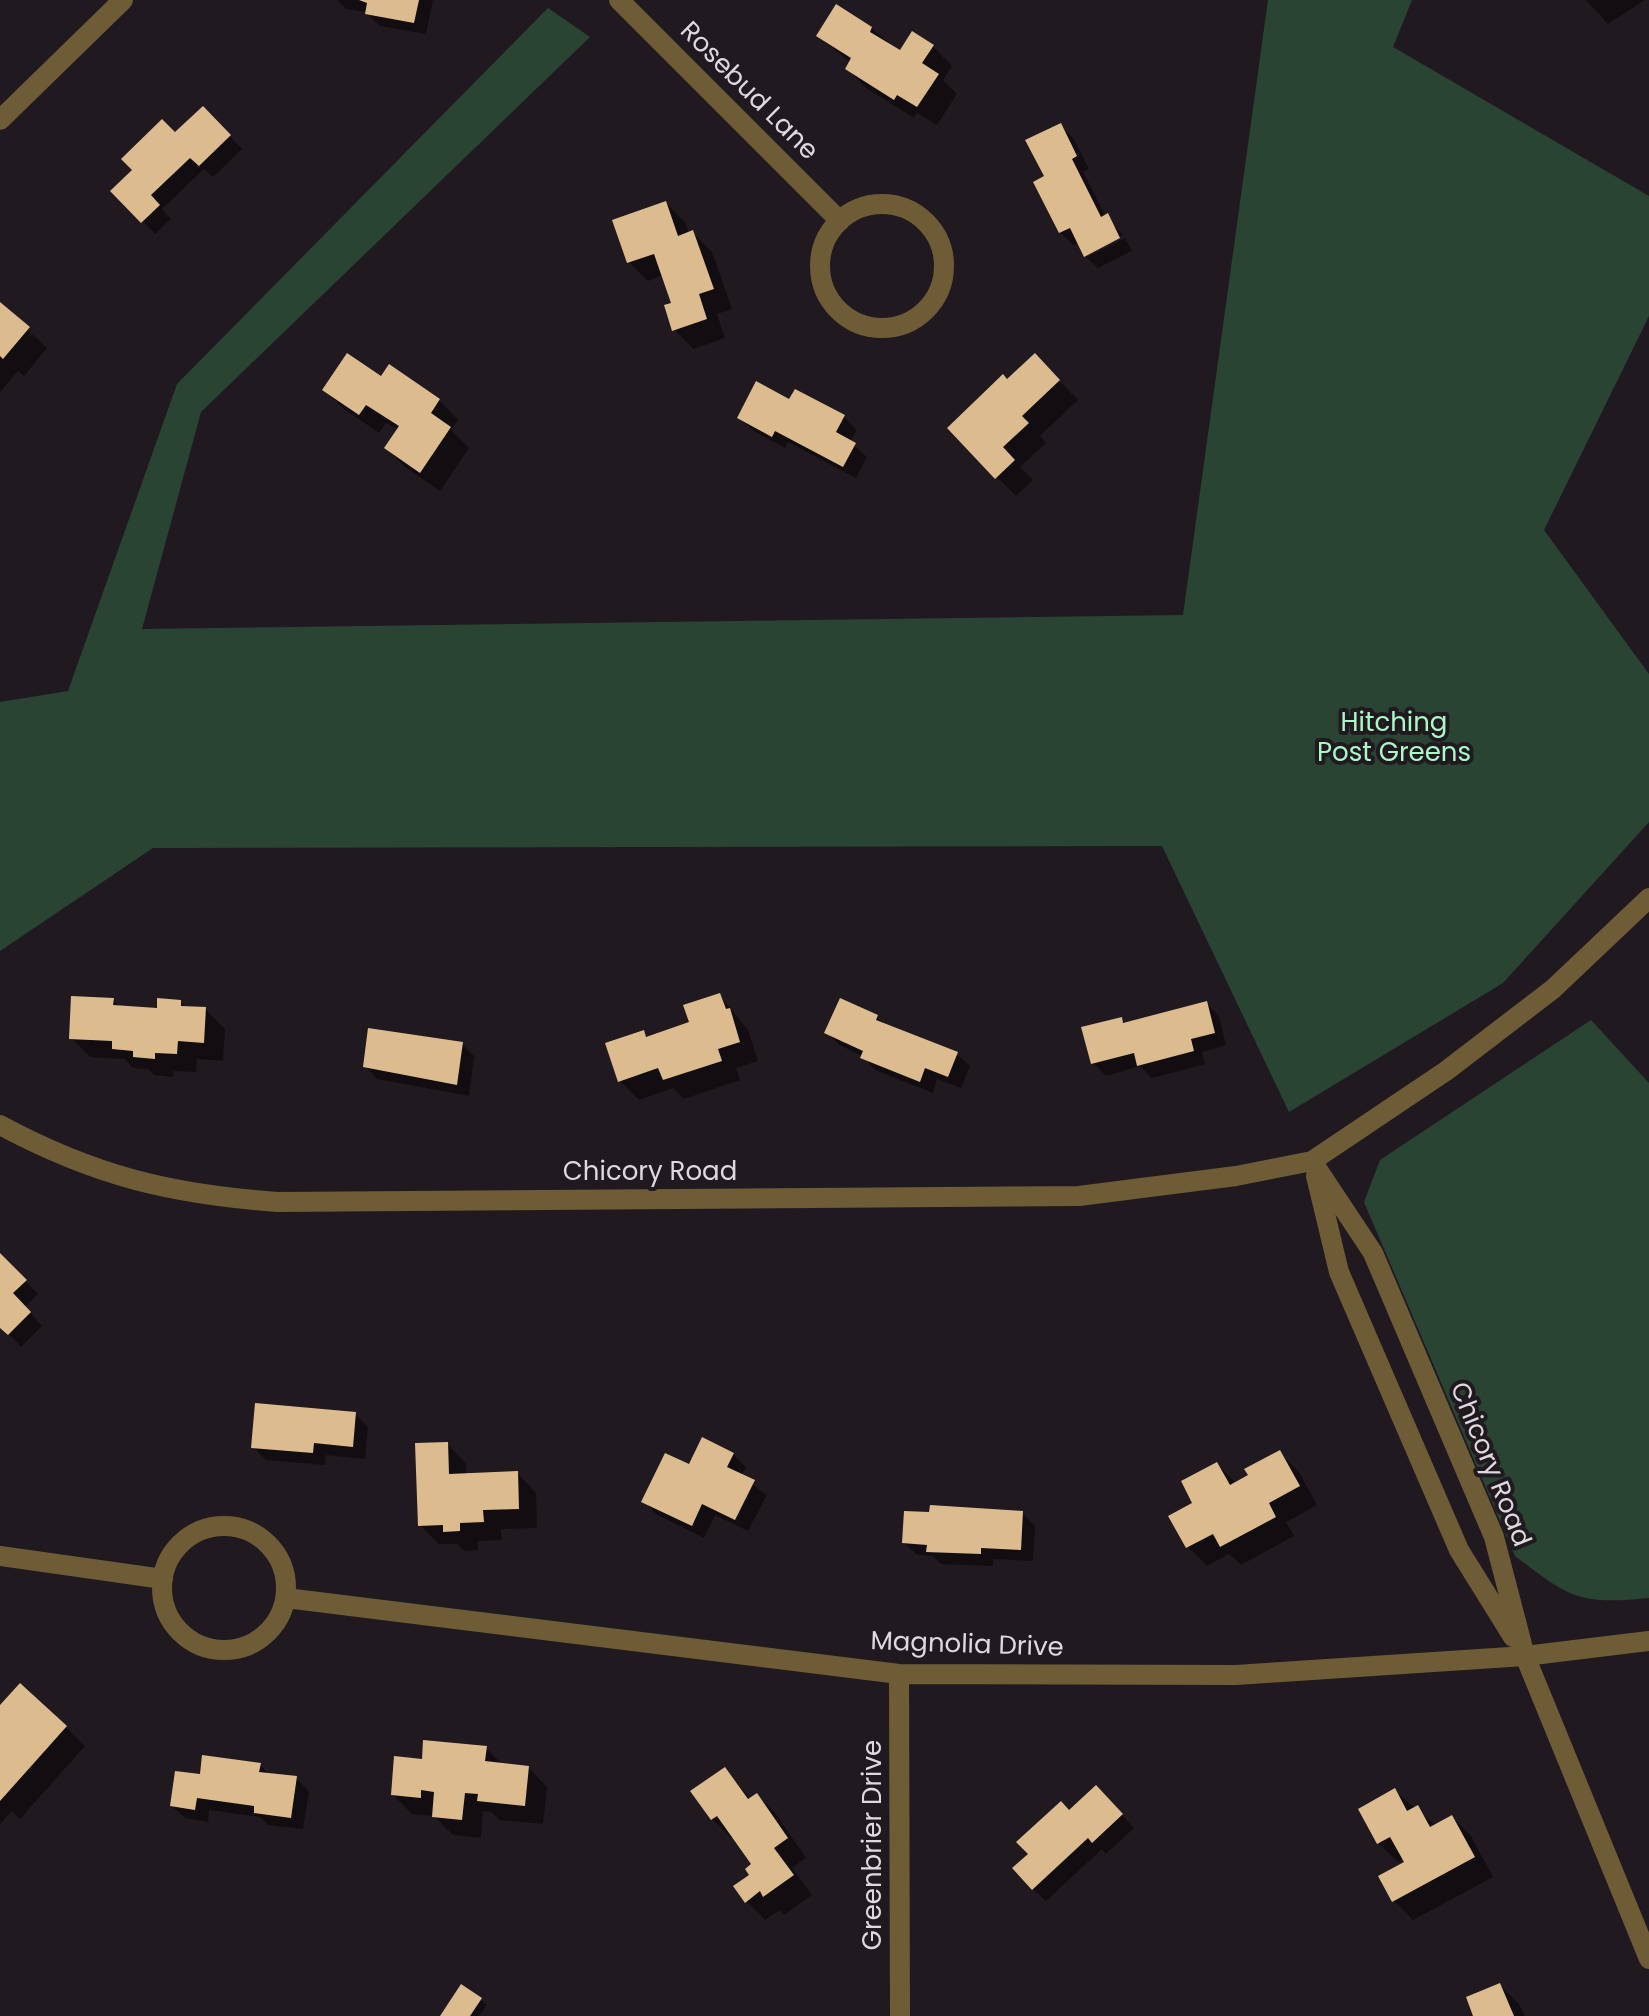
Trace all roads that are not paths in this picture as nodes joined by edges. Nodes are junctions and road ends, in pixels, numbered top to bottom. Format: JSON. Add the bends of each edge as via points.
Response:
{"nodes":[{"id":1,"x":123,"y":0,"type":"edge"},
{"id":2,"x":619,"y":0,"type":"edge"},
{"id":3,"x":0,"y":120,"type":"edge"},
{"id":4,"x":840,"y":221,"type":"junction"},
{"id":5,"x":1649,"y":898,"type":"edge"},
{"id":6,"x":0,"y":1125,"type":"edge"},
{"id":7,"x":1312,"y":1161,"type":"junction"},
{"id":8,"x":0,"y":1556,"type":"edge"},
{"id":9,"x":163,"y":1579,"type":"junction"},
{"id":10,"x":286,"y":1598,"type":"junction"},
{"id":11,"x":1649,"y":1641,"type":"edge"},
{"id":12,"x":1525,"y":1656,"type":"junction"},
{"id":13,"x":899,"y":1674,"type":"junction"},
{"id":14,"x":1649,"y":1959,"type":"edge"},
{"id":15,"x":900,"y":2016,"type":"edge"}],
"edges":[{"from":1,"to":3,"type":"street"},
{"from":2,"to":4,"type":"street","name":"Rosebud Lane"},
{"from":4,"to":4,"type":"street","via":[[864,207],[893,205],[929,226],[944,265],[938,293],[919,316],[906,324],[875,328],[835,306],[821,278],[821,263],[823,247]]},
{"from":5,"to":7,"type":"street","name":"Chicory Road","via":[[1553,989],[1446,1071]]},
{"from":6,"to":7,"type":"street","name":"Chicory Road","via":[[52,1153],[125,1180],[200,1196],[277,1202],[1079,1196]]},
{"from":7,"to":12,"type":"street","via":[[1339,1272],[1459,1550]]},
{"from":7,"to":12,"type":"street","name":"Chicory Road","via":[[1373,1253],[1494,1537]]},
{"from":8,"to":9,"type":"street"},
{"from":9,"to":10,"type":"street","via":[[164,1604],[176,1627],[196,1644],[221,1650],[247,1646],[268,1632]]},
{"from":9,"to":10,"type":"street","via":[[173,1554],[191,1536],[215,1527],[241,1528],[264,1540],[280,1560]]},
{"from":10,"to":13,"type":"street","name":"Magnolia Drive"},
{"from":11,"to":12,"type":"street","name":"Magnolia Drive"},
{"from":12,"to":13,"type":"street","name":"Magnolia Drive","via":[[1236,1675]]},
{"from":12,"to":14,"type":"street"},
{"from":13,"to":15,"type":"street","name":"Greenbrier Drive"}]}
